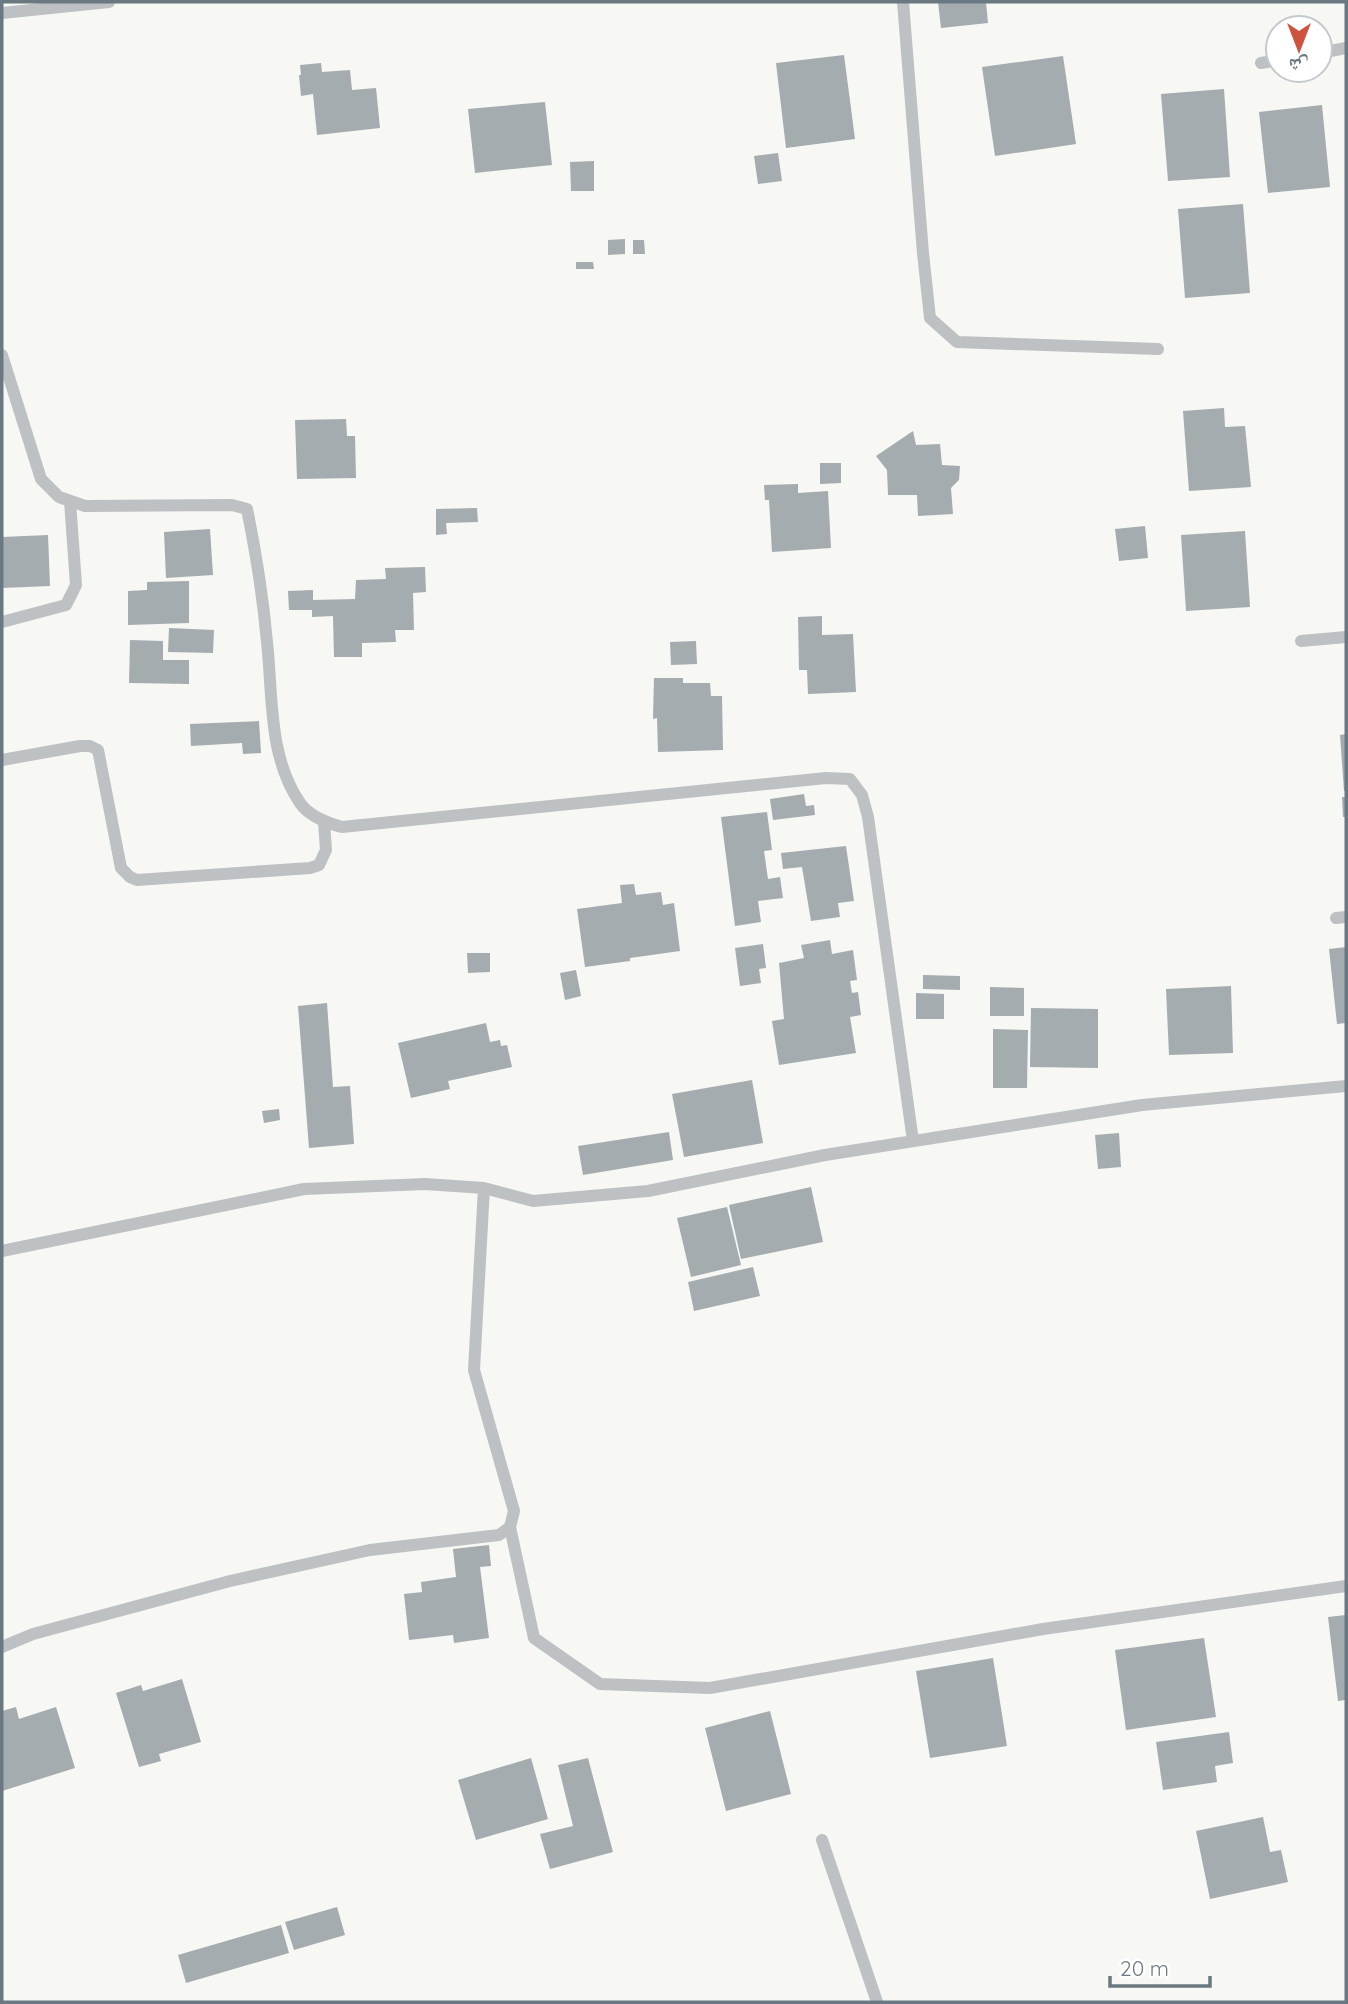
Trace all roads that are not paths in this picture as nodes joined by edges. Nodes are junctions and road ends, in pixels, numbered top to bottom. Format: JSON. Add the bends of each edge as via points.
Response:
{"nodes":[{"id":1,"x":109,"y":2,"type":"edge"},
{"id":2,"x":903,"y":2,"type":"edge"},
{"id":3,"x":2,"y":13,"type":"edge"},
{"id":4,"x":1264,"y":63,"type":"edge"},
{"id":5,"x":1261,"y":64,"type":"dead end"},
{"id":6,"x":1158,"y":349,"type":"dead end"},
{"id":7,"x":2,"y":356,"type":"edge"},
{"id":8,"x":71,"y":501,"type":"junction"},
{"id":9,"x":2,"y":622,"type":"edge"},
{"id":10,"x":1346,"y":637,"type":"edge"},
{"id":11,"x":1301,"y":640,"type":"dead end"},
{"id":12,"x":2,"y":760,"type":"edge"},
{"id":13,"x":324,"y":822,"type":"junction"},
{"id":14,"x":1346,"y":1086,"type":"edge"},
{"id":15,"x":913,"y":1142,"type":"junction"},
{"id":16,"x":484,"y":1188,"type":"junction"},
{"id":17,"x":2,"y":1251,"type":"edge"},
{"id":18,"x":510,"y":1527,"type":"junction"},
{"id":19,"x":1346,"y":1586,"type":"edge"},
{"id":20,"x":2,"y":1647,"type":"edge"},
{"id":21,"x":822,"y":1840,"type":"dead end"},
{"id":22,"x":877,"y":2002,"type":"edge"}],
"edges":[{"from":1,"to":3,"type":"street"},
{"from":2,"to":6,"type":"street","via":[[930,318],[957,342]]},
{"from":4,"to":5,"type":"street"},
{"from":7,"to":8,"type":"street","via":[[41,479],[59,497]]},
{"from":8,"to":9,"type":"street","via":[[73,594],[66,605]]},
{"from":8,"to":13,"type":"street","via":[[85,506],[232,505],[247,509],[267,641],[276,748],[301,806]]},
{"from":10,"to":11,"type":"street"},
{"from":12,"to":13,"type":"street","via":[[80,746],[99,750],[121,867],[137,880],[310,868],[319,865],[326,850]]},
{"from":13,"to":15,"type":"street","via":[[342,827],[850,779],[862,795],[868,817]]},
{"from":14,"to":15,"type":"street","via":[[1142,1105]]},
{"from":15,"to":16,"type":"street","via":[[648,1191],[533,1200]]},
{"from":16,"to":17,"type":"street","via":[[425,1184],[304,1189]]},
{"from":16,"to":18,"type":"street","via":[[474,1370],[514,1511]]},
{"from":18,"to":19,"type":"street","via":[[534,1638],[600,1684],[710,1688],[1043,1629]]},
{"from":18,"to":20,"type":"street","via":[[499,1535],[370,1550],[230,1581],[33,1634]]},
{"from":21,"to":22,"type":"street"}]}
